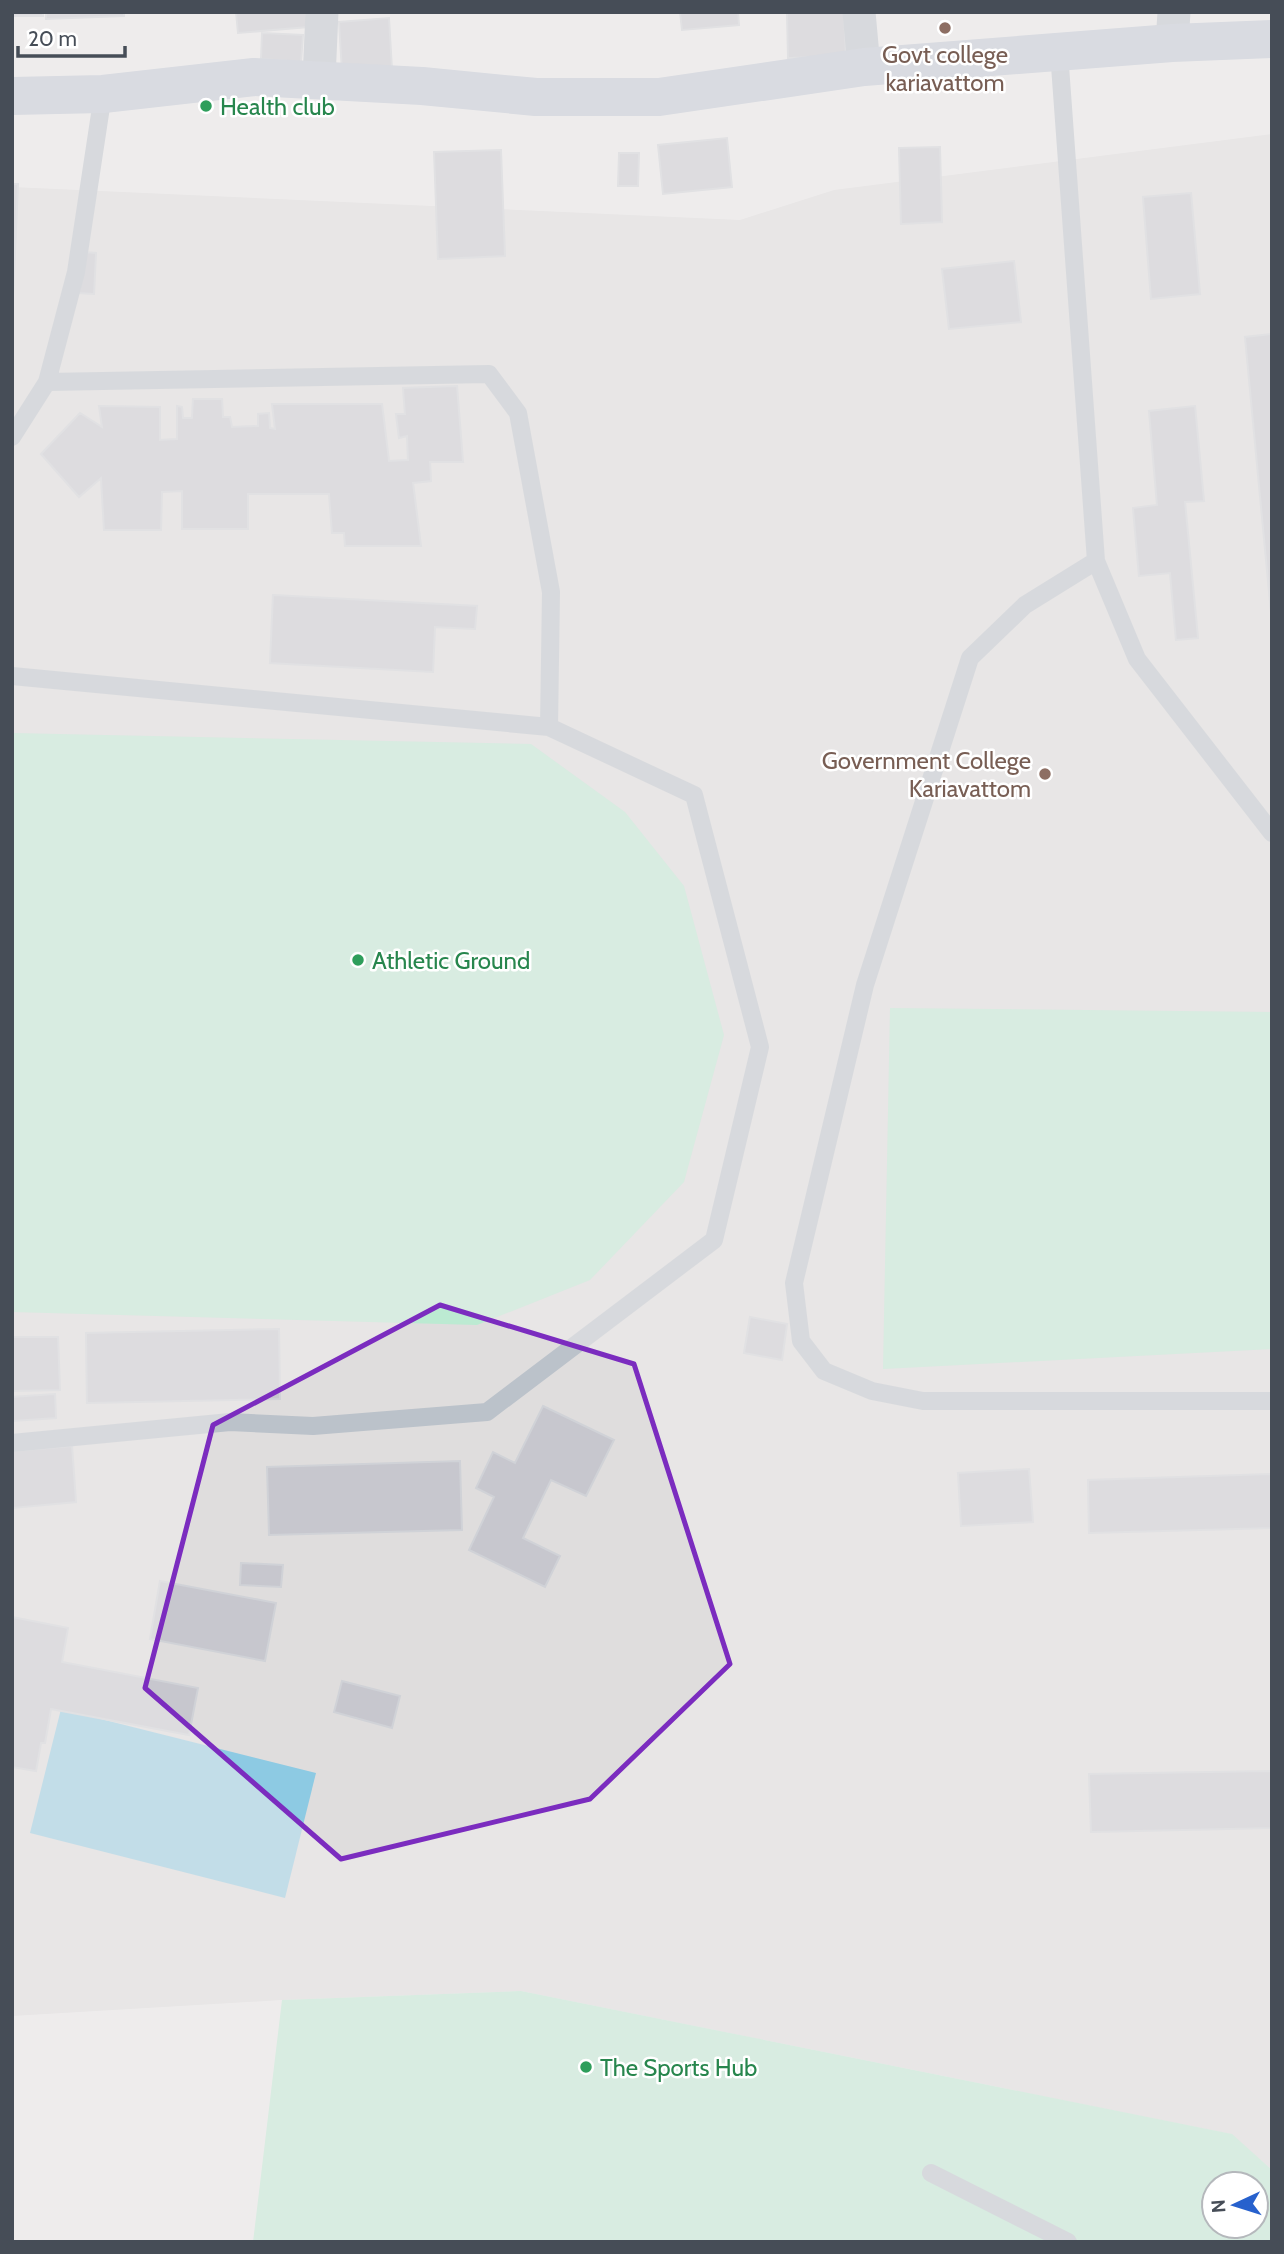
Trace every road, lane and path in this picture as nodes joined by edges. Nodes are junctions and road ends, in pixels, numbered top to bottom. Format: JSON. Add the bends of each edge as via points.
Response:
{"nodes":[{"id":1,"x":322,"y":12,"type":"edge"},
{"id":2,"x":859,"y":12,"type":"edge"},
{"id":3,"x":1173,"y":28,"type":"edge"},
{"id":4,"x":1272,"y":39,"type":"edge"},
{"id":5,"x":1059,"y":52,"type":"junction"},
{"id":6,"x":864,"y":67,"type":"junction"},
{"id":7,"x":319,"y":79,"type":"junction"},
{"id":8,"x":103,"y":94,"type":"junction"},
{"id":9,"x":12,"y":96,"type":"edge"},
{"id":10,"x":47,"y":382,"type":"junction"},
{"id":11,"x":12,"y":437,"type":"edge"},
{"id":12,"x":1096,"y":561,"type":"junction"},
{"id":13,"x":12,"y":676,"type":"edge"},
{"id":14,"x":549,"y":727,"type":"junction"},
{"id":15,"x":1272,"y":833,"type":"edge"},
{"id":16,"x":1272,"y":1401,"type":"edge"},
{"id":17,"x":12,"y":1443,"type":"edge"},
{"id":18,"x":931,"y":2173,"type":"dead end"},
{"id":19,"x":1068,"y":2242,"type":"edge"}],
"edges":[{"from":1,"to":7,"type":"street"},
{"from":2,"to":6,"type":"street"},
{"from":3,"to":4,"type":"main road"},
{"from":3,"to":5,"type":"main road"},
{"from":5,"to":6,"type":"main road"},
{"from":5,"to":12,"type":"lane"},
{"from":6,"to":7,"type":"main road","via":[[659,97],[536,97]]},
{"from":7,"to":8,"type":"main road","via":[[254,77]]},
{"from":8,"to":9,"type":"main road"},
{"from":8,"to":10,"type":"lane","via":[[76,272]]},
{"from":10,"to":11,"type":"lane"},
{"from":10,"to":14,"type":"lane","via":[[489,374],[518,414],[551,592]]},
{"from":12,"to":15,"type":"lane","via":[[1137,659]]},
{"from":12,"to":16,"type":"lane","via":[[1025,605],[970,658],[865,985],[794,1283],[801,1341],[824,1371],[872,1391],[923,1401]]},
{"from":13,"to":14,"type":"lane"},
{"from":14,"to":17,"type":"lane","via":[[694,795],[760,1047],[714,1240],[487,1412],[313,1426],[230,1422]]},
{"from":18,"to":19,"type":"lane"}]}
